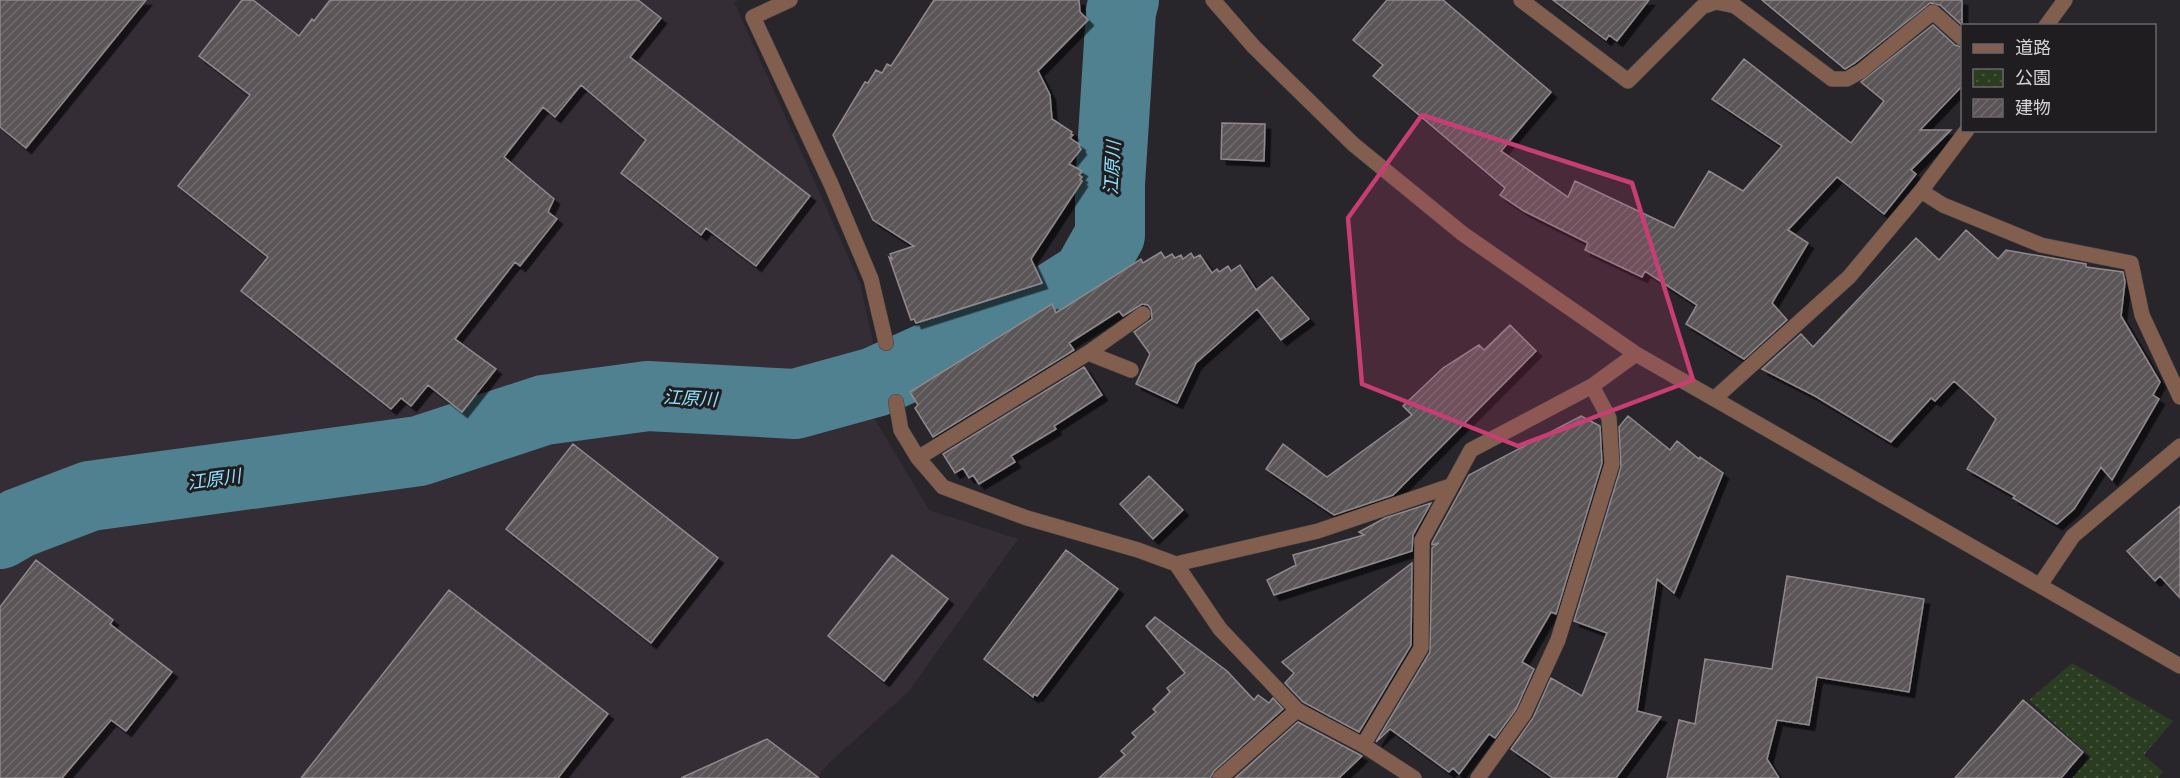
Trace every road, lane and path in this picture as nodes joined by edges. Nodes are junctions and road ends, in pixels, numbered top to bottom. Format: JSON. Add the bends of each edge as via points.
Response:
{"nodes":[{"id":1,"x":1214,"y":0,"type":"edge"},
{"id":2,"x":1521,"y":0,"type":"edge"},
{"id":3,"x":2065,"y":0,"type":"edge"},
{"id":4,"x":785,"y":1,"type":"edge"},
{"id":5,"x":2047,"y":24,"type":"edge"},
{"id":6,"x":1961,"y":37,"type":"edge"},
{"id":7,"x":1965,"y":132,"type":"edge"},
{"id":8,"x":1921,"y":191,"type":"junction"},
{"id":9,"x":1143,"y":314,"type":"dead end"},
{"id":10,"x":886,"y":343,"type":"dead end"},
{"id":11,"x":1088,"y":353,"type":"junction"},
{"id":12,"x":1636,"y":354,"type":"junction"},
{"id":13,"x":1131,"y":370,"type":"dead end"},
{"id":14,"x":1592,"y":386,"type":"junction"},
{"id":15,"x":2180,"y":397,"type":"edge"},
{"id":16,"x":1714,"y":399,"type":"junction"},
{"id":17,"x":896,"y":402,"type":"dead end"},
{"id":18,"x":2180,"y":446,"type":"edge"},
{"id":19,"x":918,"y":458,"type":"junction"},
{"id":20,"x":1450,"y":486,"type":"junction"},
{"id":21,"x":1176,"y":564,"type":"junction"},
{"id":22,"x":2040,"y":585,"type":"junction"},
{"id":23,"x":2180,"y":666,"type":"edge"},
{"id":24,"x":1297,"y":710,"type":"junction"},
{"id":25,"x":1363,"y":745,"type":"junction"},
{"id":26,"x":1220,"y":778,"type":"edge"},
{"id":27,"x":1414,"y":778,"type":"edge"},
{"id":28,"x":1478,"y":778,"type":"edge"}],
"edges":[{"from":1,"to":12,"type":"street","via":[[1254,48],[1353,144],[1463,234]]},
{"from":2,"to":6,"type":"street","via":[[1628,81],[1702,7],[1716,2],[1735,6],[1832,79],[1847,79],[1861,71],[1933,12]]},
{"from":3,"to":5,"type":"street"},
{"from":4,"to":10,"type":"street","via":[[753,17],[871,279]]},
{"from":7,"to":8,"type":"street"},
{"from":8,"to":15,"type":"street","via":[[1943,205],[2041,245],[2131,263],[2142,315]]},
{"from":8,"to":16,"type":"street","via":[[1849,277]]},
{"from":9,"to":11,"type":"street"},
{"from":11,"to":13,"type":"street"},
{"from":11,"to":19,"type":"street"},
{"from":12,"to":14,"type":"street"},
{"from":12,"to":16,"type":"street"},
{"from":14,"to":20,"type":"street","via":[[1471,450]]},
{"from":14,"to":28,"type":"street","via":[[1609,418],[1612,464],[1558,640],[1524,714]]},
{"from":16,"to":22,"type":"street"},
{"from":17,"to":19,"type":"street","via":[[901,430]]},
{"from":18,"to":22,"type":"street","via":[[2073,536]]},
{"from":19,"to":21,"type":"street","via":[[943,487],[1027,518]]},
{"from":20,"to":21,"type":"street","via":[[1318,531]]},
{"from":20,"to":25,"type":"street","via":[[1422,540],[1421,648]]},
{"from":21,"to":24,"type":"street","via":[[1220,629]]},
{"from":22,"to":23,"type":"street"},
{"from":24,"to":25,"type":"street"},
{"from":24,"to":26,"type":"street"},
{"from":25,"to":27,"type":"street"}]}
